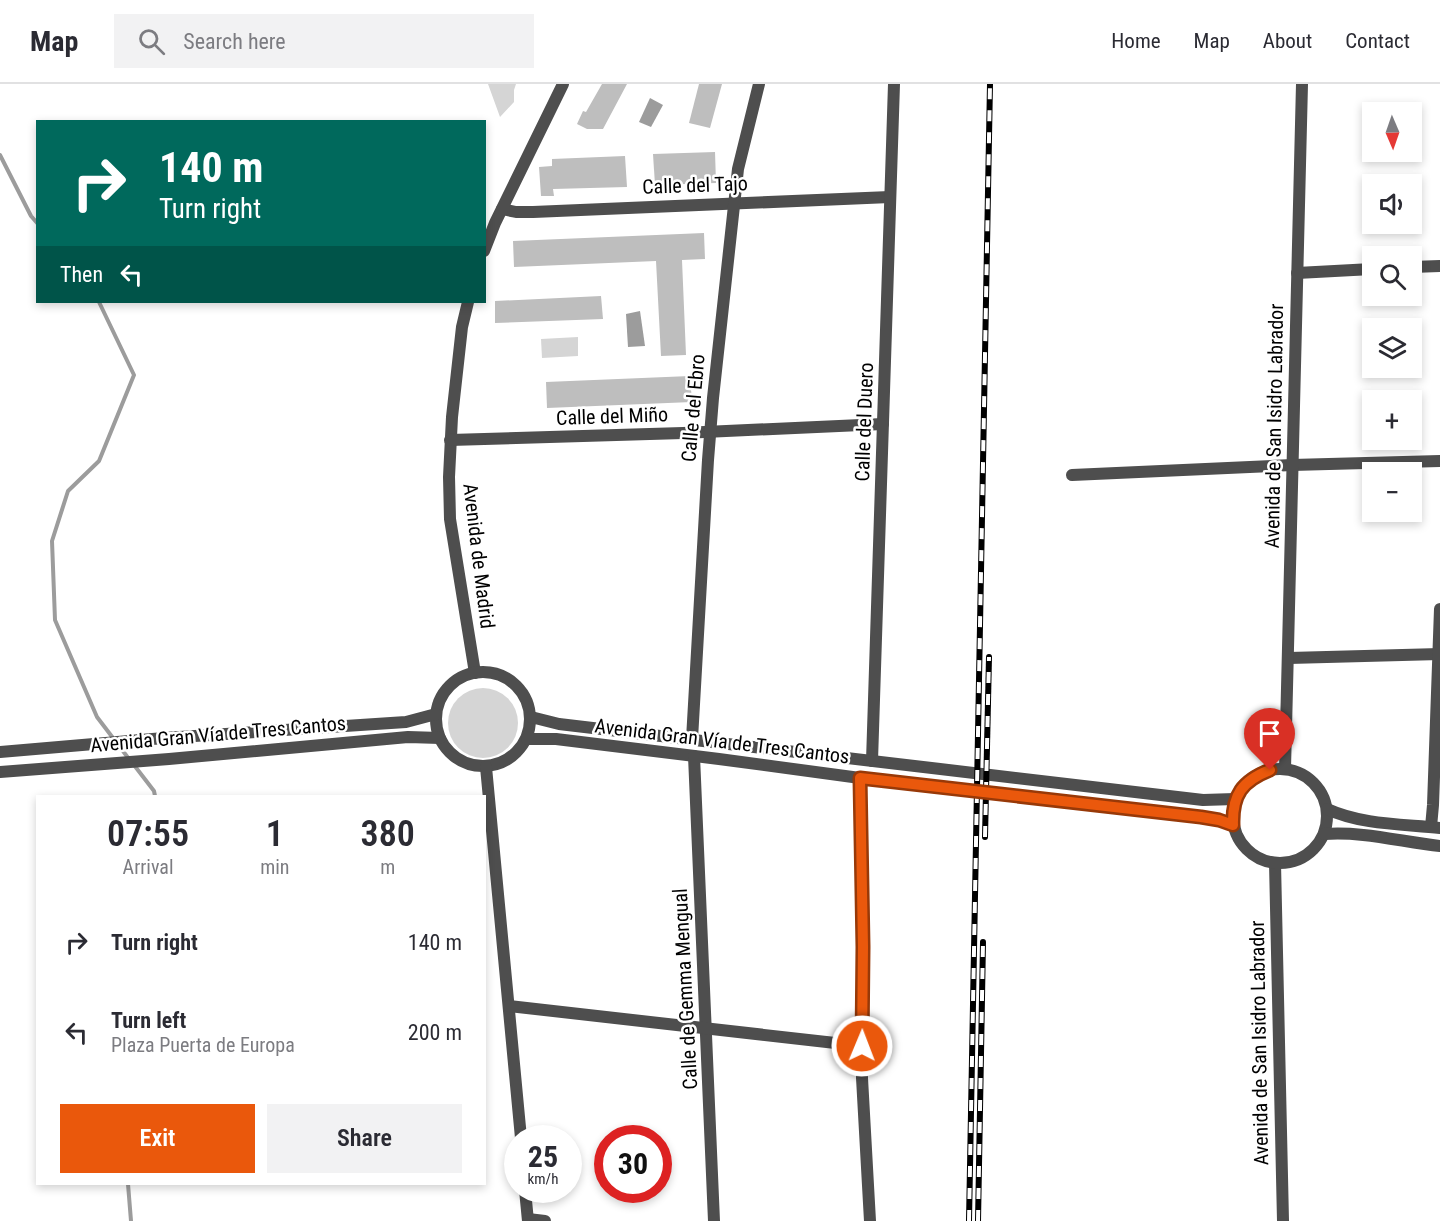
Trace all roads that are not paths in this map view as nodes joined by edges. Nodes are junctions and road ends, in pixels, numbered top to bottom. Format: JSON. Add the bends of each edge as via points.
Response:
{"nodes":[{"id":1,"x":563,"y":84,"type":"edge"},
{"id":2,"x":759,"y":84,"type":"edge"},
{"id":3,"x":894,"y":84,"type":"edge"},
{"id":4,"x":1302,"y":84,"type":"edge"},
{"id":5,"x":890,"y":197,"type":"junction"},
{"id":6,"x":733,"y":203,"type":"junction"},
{"id":7,"x":502,"y":208,"type":"junction"},
{"id":8,"x":486,"y":245,"type":"edge"},
{"id":9,"x":1440,"y":266,"type":"edge"},
{"id":10,"x":1422,"y":267,"type":"edge"},
{"id":11,"x":1362,"y":270,"type":"edge"},
{"id":12,"x":1297,"y":273,"type":"junction"},
{"id":13,"x":468,"y":303,"type":"edge"},
{"id":14,"x":883,"y":424,"type":"junction"},
{"id":15,"x":710,"y":431,"type":"junction"},
{"id":16,"x":450,"y":440,"type":"junction"},
{"id":17,"x":1440,"y":461,"type":"edge"},
{"id":18,"x":1292,"y":465,"type":"junction"},
{"id":19,"x":1072,"y":475,"type":"dead end"},
{"id":20,"x":1440,"y":609,"type":"edge"},
{"id":21,"x":1440,"y":654,"type":"edge"},
{"id":22,"x":1289,"y":658,"type":"junction"},
{"id":23,"x":474,"y":673,"type":"junction"},
{"id":24,"x":436,"y":714,"type":"junction"},
{"id":25,"x":531,"y":717,"type":"junction"},
{"id":26,"x":440,"y":738,"type":"junction"},
{"id":27,"x":527,"y":739,"type":"junction"},
{"id":28,"x":692,"y":739,"type":"junction"},
{"id":29,"x":0,"y":752,"type":"edge"},
{"id":30,"x":694,"y":756,"type":"junction"},
{"id":31,"x":872,"y":761,"type":"junction"},
{"id":32,"x":486,"y":767,"type":"junction"},
{"id":33,"x":1285,"y":769,"type":"junction"},
{"id":34,"x":0,"y":772,"type":"edge"},
{"id":35,"x":860,"y":778,"type":"junction"},
{"id":36,"x":1235,"y":799,"type":"junction"},
{"id":37,"x":1327,"y":809,"type":"junction"},
{"id":38,"x":1233,"y":825,"type":"junction"},
{"id":39,"x":1435,"y":827,"type":"edge"},
{"id":40,"x":1324,"y":834,"type":"junction"},
{"id":41,"x":1440,"y":846,"type":"edge"},
{"id":42,"x":1275,"y":863,"type":"junction"},
{"id":43,"x":509,"y":1006,"type":"junction"},
{"id":44,"x":706,"y":1028,"type":"junction"},
{"id":45,"x":862,"y":1046,"type":"junction"},
{"id":46,"x":520,"y":1125,"type":"edge"},
{"id":47,"x":526,"y":1203,"type":"edge"},
{"id":48,"x":528,"y":1220,"type":"edge"},
{"id":49,"x":545,"y":1221,"type":"edge"},
{"id":50,"x":714,"y":1221,"type":"edge"},
{"id":51,"x":870,"y":1221,"type":"edge"},
{"id":52,"x":1283,"y":1221,"type":"edge"}],
"edges":[{"from":1,"to":7,"type":"street"},
{"from":2,"to":6,"type":"street","name":"Calle del Ebro"},
{"from":3,"to":5,"type":"street","name":"Calle del Duero"},
{"from":4,"to":12,"type":"street","name":"Avenida de San Isidro Labrador"},
{"from":5,"to":6,"type":"street","name":"Calle del Tajo"},
{"from":5,"to":14,"type":"street","name":"Calle del Duero"},
{"from":6,"to":7,"type":"street","name":"Calle del Tajo","via":[[533,212]]},
{"from":6,"to":15,"type":"street","name":"Calle del Ebro"},
{"from":7,"to":8,"type":"street"},
{"from":9,"to":10,"type":"street"},
{"from":11,"to":12,"type":"street"},
{"from":12,"to":18,"type":"street","name":"Avenida de San Isidro Labrador"},
{"from":13,"to":16,"type":"street","name":"Avenida de Madrid"},
{"from":14,"to":15,"type":"street","name":"Calle del Miño"},
{"from":14,"to":31,"type":"street","name":"Calle del Duero"},
{"from":15,"to":16,"type":"street","name":"Calle del Miño"},
{"from":15,"to":28,"type":"street","name":"Calle del Ebro"},
{"from":16,"to":23,"type":"street","name":"Avenida de Madrid","via":[[450,519]]},
{"from":17,"to":18,"type":"street"},
{"from":18,"to":19,"type":"street"},
{"from":18,"to":22,"type":"street","name":"Avenida de San Isidro Labrador"},
{"from":20,"to":21,"type":"street"},
{"from":21,"to":22,"type":"street"},
{"from":21,"to":39,"type":"street"},
{"from":22,"to":33,"type":"street","name":"Avenida de San Isidro Labrador"},
{"from":23,"to":24,"type":"street","via":[[447,688]]},
{"from":23,"to":25,"type":"street","via":[[499,674],[511,681],[522,691]]},
{"from":24,"to":26,"type":"street"},
{"from":24,"to":29,"type":"street","name":"Avenida Gran Vía de Tres Cantos","via":[[406,722]]},
{"from":25,"to":27,"type":"street"},
{"from":25,"to":28,"type":"street","name":"Avenida Gran Vía de Tres Cantos","via":[[559,724]]},
{"from":26,"to":32,"type":"street","via":[[458,759]]},
{"from":26,"to":34,"type":"street","name":"Avenida Gran Vía de Tres Cantos","via":[[408,736]]},
{"from":27,"to":30,"type":"street","name":"Avenida Gran Vía de Tres Cantos"},
{"from":27,"to":32,"type":"street","via":[[510,759]]},
{"from":28,"to":31,"type":"street","name":"Avenida Gran Vía de Tres Cantos"},
{"from":30,"to":35,"type":"street","name":"Avenida Gran Vía de Tres Cantos"},
{"from":30,"to":44,"type":"street","name":"Calle de Gemma Mengual"},
{"from":31,"to":36,"type":"street","name":"Avenida Gran Vía de Tres Cantos","via":[[1203,800]]},
{"from":32,"to":43,"type":"street"},
{"from":33,"to":36,"type":"street","via":[[1255,776]]},
{"from":33,"to":37,"type":"street","via":[[1313,782]]},
{"from":35,"to":38,"type":"street","name":"Avenida Gran Vía de Tres Cantos","via":[[1201,817]]},
{"from":35,"to":45,"type":"street"},
{"from":36,"to":38,"type":"street"},
{"from":37,"to":39,"type":"street","via":[[1360,820]]},
{"from":37,"to":40,"type":"street"},
{"from":38,"to":42,"type":"street","via":[[1238,840],[1248,851],[1260,860]]},
{"from":40,"to":41,"type":"street"},
{"from":40,"to":42,"type":"street","via":[[1304,857],[1290,863]]},
{"from":42,"to":52,"type":"street","name":"Avenida de San Isidro Labrador"},
{"from":43,"to":44,"type":"street"},
{"from":43,"to":46,"type":"street"},
{"from":44,"to":45,"type":"street"},
{"from":44,"to":50,"type":"street","name":"Calle de Gemma Mengual"},
{"from":45,"to":51,"type":"street"},
{"from":47,"to":48,"type":"street"},
{"from":48,"to":49,"type":"street"}]}
